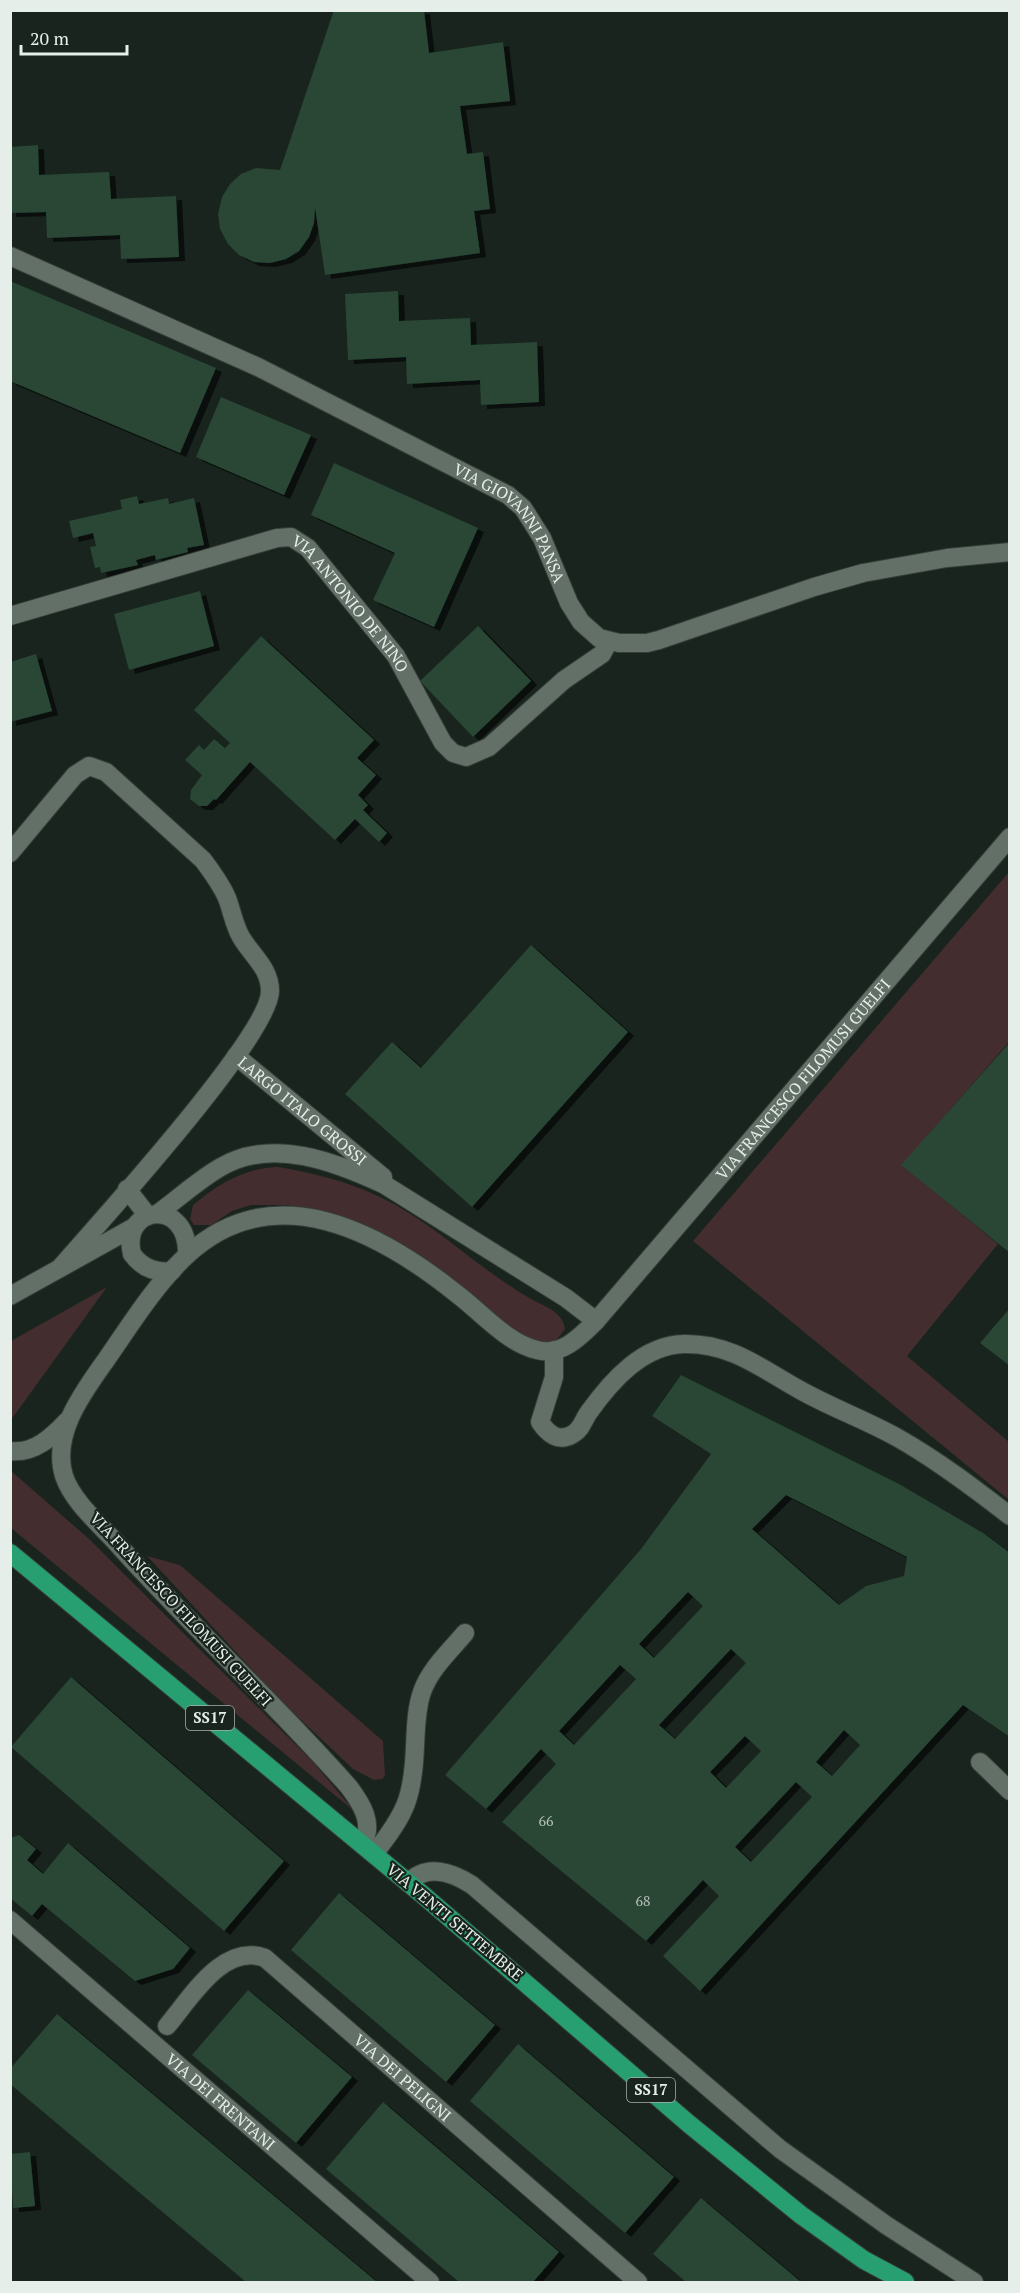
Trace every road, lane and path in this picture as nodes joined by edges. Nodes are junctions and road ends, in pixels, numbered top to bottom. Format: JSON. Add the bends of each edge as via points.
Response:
{"nodes":[{"id":1,"x":10,"y":256,"type":"edge"},
{"id":2,"x":1010,"y":552,"type":"edge"},
{"id":3,"x":10,"y":616,"type":"edge"},
{"id":4,"x":609,"y":642,"type":"junction"},
{"id":5,"x":1010,"y":837,"type":"edge"},
{"id":6,"x":10,"y":853,"type":"edge"},
{"id":7,"x":236,"y":1056,"type":"junction"},
{"id":8,"x":127,"y":1189,"type":"junction"},
{"id":9,"x":418,"y":1206,"type":"junction"},
{"id":10,"x":146,"y":1219,"type":"junction"},
{"id":11,"x":187,"y":1255,"type":"junction"},
{"id":12,"x":60,"y":1268,"type":"junction"},
{"id":13,"x":172,"y":1271,"type":"junction"},
{"id":14,"x":10,"y":1296,"type":"edge"},
{"id":15,"x":596,"y":1321,"type":"junction"},
{"id":16,"x":554,"y":1350,"type":"junction"},
{"id":17,"x":69,"y":1419,"type":"junction"},
{"id":18,"x":10,"y":1450,"type":"edge"},
{"id":19,"x":1010,"y":1516,"type":"edge"},
{"id":20,"x":10,"y":1553,"type":"edge"},
{"id":21,"x":465,"y":1633,"type":"dead end"},
{"id":22,"x":980,"y":1762,"type":"dead end"},
{"id":23,"x":1010,"y":1791,"type":"edge"},
{"id":24,"x":368,"y":1849,"type":"junction"},
{"id":25,"x":408,"y":1883,"type":"junction"},
{"id":26,"x":10,"y":1920,"type":"edge"},
{"id":27,"x":167,"y":2026,"type":"dead end"},
{"id":28,"x":430,"y":2283,"type":"edge"},
{"id":29,"x":638,"y":2283,"type":"edge"},
{"id":30,"x":905,"y":2283,"type":"edge"},
{"id":31,"x":974,"y":2283,"type":"edge"}],
"edges":[{"from":1,"to":4,"type":"street","name":"VIA GIOVANNI PANSA","via":[[258,367],[508,495],[523,508],[542,538],[581,622],[589,632]]},
{"from":2,"to":4,"type":"street","via":[[863,573],[653,641]]},
{"from":3,"to":4,"type":"street","name":"VIA ANTONIO DE NINO","via":[[291,537],[308,548],[386,642],[443,743],[453,753],[466,757],[489,747],[564,680],[602,654]]},
{"from":5,"to":15,"type":"street","name":"VIA FRANCESCO FILOMUSI GUELFI"},
{"from":6,"to":7,"type":"street","via":[[75,775],[89,766],[106,772],[209,868],[226,897],[240,935],[266,969],[270,993],[265,1012]]},
{"from":7,"to":8,"type":"street","name":"LARGO ITALO GROSSI"},
{"from":7,"to":9,"type":"street","name":"LARGO ITALO GROSSI"},
{"from":8,"to":10,"type":"street","via":[[140,1203]]},
{"from":8,"to":12,"type":"street","name":"LARGO ITALO GROSSI"},
{"from":9,"to":10,"type":"street","via":[[354,1171],[309,1158],[258,1153],[220,1167]]},
{"from":9,"to":15,"type":"street","via":[[566,1298]]},
{"from":10,"to":11,"type":"street","via":[[174,1219],[185,1234]]},
{"from":10,"to":12,"type":"street","name":"LARGO ITALO GROSSI"},
{"from":10,"to":13,"type":"street","via":[[130,1245],[138,1262],[154,1270]]},
{"from":11,"to":13,"type":"street","name":"VIA FRANCESCO FILOMUSI GUELFI"},
{"from":11,"to":16,"type":"street","name":"VIA FRANCESCO FILOMUSI GUELFI","via":[[224,1231],[250,1220],[291,1216],[330,1221],[374,1237],[403,1253],[520,1344],[539,1351]]},
{"from":12,"to":14,"type":"street","name":"LARGO ITALO GROSSI"},
{"from":13,"to":17,"type":"street","name":"VIA FRANCESCO FILOMUSI GUELFI","via":[[90,1383]]},
{"from":15,"to":16,"type":"street","name":"VIA FRANCESCO FILOMUSI GUELFI","via":[[579,1338]]},
{"from":16,"to":19,"type":"street","via":[[554,1377],[540,1422],[554,1437],[563,1438],[580,1428],[623,1372],[645,1354],[666,1345],[710,1345],[742,1355],[801,1390],[898,1438]]},
{"from":17,"to":18,"type":"street","via":[[44,1443],[26,1450]]},
{"from":17,"to":24,"type":"street","name":"VIA FRANCESCO FILOMUSI GUELFI","via":[[62,1454],[69,1485],[88,1512],[184,1617],[349,1786],[366,1815]]},
{"from":20,"to":24,"type":"main road","name":"VIA VENTI SETTEMBRE","number":"SS17"},
{"from":21,"to":24,"type":"street","via":[[425,1684],[417,1714],[413,1779],[403,1816]]},
{"from":22,"to":23,"type":"street"},
{"from":24,"to":25,"type":"main road","name":"VIA VENTI SETTEMBRE","number":"SS17"},
{"from":25,"to":30,"type":"main road","name":"VIA VENTI SETTEMBRE","number":"SS17","via":[[801,2216]]},
{"from":25,"to":31,"type":"street","via":[[419,1874],[437,1870],[472,1885],[780,2149]]},
{"from":26,"to":28,"type":"street","name":"VIA DEI FRENTANI"},
{"from":27,"to":29,"type":"street","name":"VIA DEI PELIGNI","via":[[219,1967],[243,1956],[265,1958]]}]}
